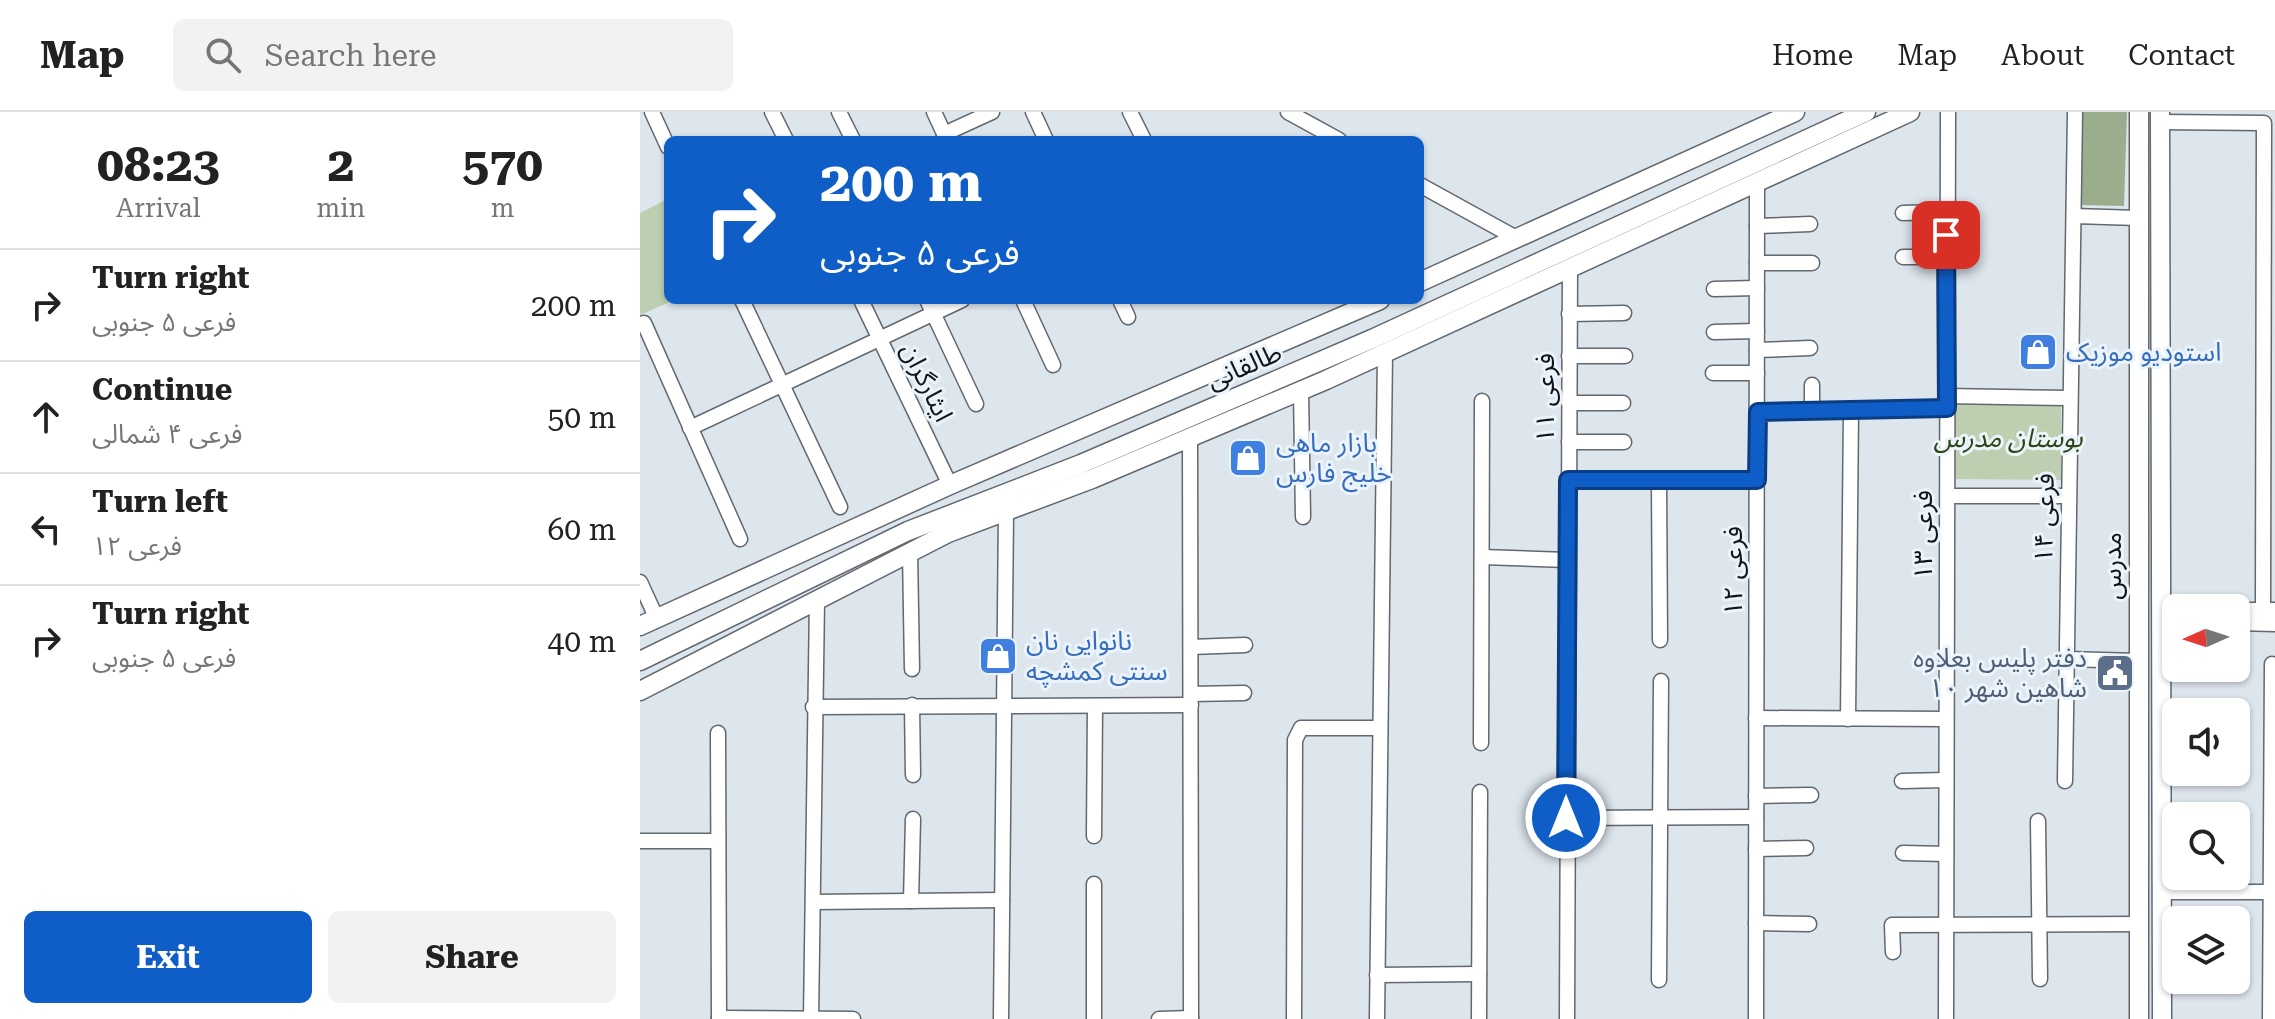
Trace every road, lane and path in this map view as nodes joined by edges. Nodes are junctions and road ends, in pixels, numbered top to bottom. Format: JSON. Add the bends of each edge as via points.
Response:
{"nodes":[{"id":1,"x":651,"y":112,"type":"edge"},
{"id":2,"x":772,"y":112,"type":"edge"},
{"id":3,"x":839,"y":112,"type":"edge"},
{"id":4,"x":934,"y":112,"type":"edge"},
{"id":5,"x":992,"y":112,"type":"edge"},
{"id":6,"x":1033,"y":112,"type":"edge"},
{"id":7,"x":1130,"y":112,"type":"edge"},
{"id":8,"x":1288,"y":112,"type":"edge"},
{"id":9,"x":1795,"y":112,"type":"edge"},
{"id":10,"x":1866,"y":112,"type":"edge"},
{"id":11,"x":1910,"y":112,"type":"edge"},
{"id":12,"x":1948,"y":112,"type":"edge"},
{"id":13,"x":2075,"y":112,"type":"edge"},
{"id":14,"x":2139,"y":112,"type":"edge"},
{"id":15,"x":640,"y":116,"type":"edge"},
{"id":16,"x":2160,"y":117,"type":"edge"},
{"id":17,"x":784,"y":136,"type":"edge"},
{"id":18,"x":851,"y":136,"type":"edge"},
{"id":19,"x":946,"y":136,"type":"edge"},
{"id":20,"x":948,"y":136,"type":"edge"},
{"id":21,"x":1044,"y":136,"type":"edge"},
{"id":22,"x":1142,"y":136,"type":"edge"},
{"id":23,"x":1332,"y":136,"type":"edge"},
{"id":24,"x":664,"y":139,"type":"edge"},
{"id":25,"x":1757,"y":181,"type":"junction"},
{"id":26,"x":1424,"y":187,"type":"edge"},
{"id":27,"x":1946,"y":212,"type":"junction"},
{"id":28,"x":1903,"y":213,"type":"dead end"},
{"id":29,"x":2074,"y":216,"type":"junction"},
{"id":30,"x":2138,"y":218,"type":"junction"},
{"id":31,"x":1810,"y":224,"type":"dead end"},
{"id":32,"x":1757,"y":226,"type":"junction"},
{"id":33,"x":1518,"y":239,"type":"junction"},
{"id":34,"x":1903,"y":257,"type":"dead end"},
{"id":35,"x":1946,"y":257,"type":"junction"},
{"id":36,"x":1757,"y":263,"type":"junction"},
{"id":37,"x":1812,"y":263,"type":"dead end"},
{"id":38,"x":1570,"y":266,"type":"junction"},
{"id":39,"x":1424,"y":280,"type":"edge"},
{"id":40,"x":1757,"y":288,"type":"junction"},
{"id":41,"x":1714,"y":289,"type":"dead end"},
{"id":42,"x":744,"y":304,"type":"edge"},
{"id":43,"x":863,"y":304,"type":"edge"},
{"id":44,"x":1025,"y":304,"type":"edge"},
{"id":45,"x":1122,"y":304,"type":"edge"},
{"id":46,"x":1371,"y":304,"type":"edge"},
{"id":47,"x":930,"y":307,"type":"edge"},
{"id":48,"x":1624,"y":313,"type":"dead end"},
{"id":49,"x":1569,"y":314,"type":"junction"},
{"id":50,"x":1128,"y":317,"type":"dead end"},
{"id":51,"x":644,"y":323,"type":"dead end"},
{"id":52,"x":1757,"y":331,"type":"junction"},
{"id":53,"x":1714,"y":332,"type":"dead end"},
{"id":54,"x":880,"y":339,"type":"junction"},
{"id":55,"x":1810,"y":348,"type":"dead end"},
{"id":56,"x":1757,"y":350,"type":"junction"},
{"id":57,"x":1385,"y":352,"type":"junction"},
{"id":58,"x":1569,"y":356,"type":"junction"},
{"id":59,"x":1625,"y":356,"type":"dead end"},
{"id":60,"x":1053,"y":365,"type":"dead end"},
{"id":61,"x":1713,"y":373,"type":"dead end"},
{"id":62,"x":1757,"y":373,"type":"junction"},
{"id":63,"x":782,"y":385,"type":"junction"},
{"id":64,"x":1812,"y":385,"type":"dead end"},
{"id":65,"x":1301,"y":391,"type":"junction"},
{"id":66,"x":2069,"y":398,"type":"junction"},
{"id":67,"x":1482,"y":401,"type":"dead end"},
{"id":68,"x":1946,"y":402,"type":"junction"},
{"id":69,"x":1569,"y":403,"type":"junction"},
{"id":70,"x":1623,"y":403,"type":"dead end"},
{"id":71,"x":976,"y":404,"type":"dead end"},
{"id":72,"x":1851,"y":410,"type":"junction"},
{"id":73,"x":1812,"y":411,"type":"junction"},
{"id":74,"x":1758,"y":412,"type":"junction"},
{"id":75,"x":690,"y":428,"type":"junction"},
{"id":76,"x":1190,"y":437,"type":"junction"},
{"id":77,"x":1569,"y":442,"type":"junction"},
{"id":78,"x":1624,"y":442,"type":"dead end"},
{"id":79,"x":1134,"y":461,"type":"junction"},
{"id":80,"x":1067,"y":469,"type":"junction"},
{"id":81,"x":1568,"y":480,"type":"junction"},
{"id":82,"x":1757,"y":480,"type":"junction"},
{"id":83,"x":1659,"y":481,"type":"junction"},
{"id":84,"x":950,"y":485,"type":"junction"},
{"id":85,"x":1948,"y":496,"type":"junction"},
{"id":86,"x":2068,"y":496,"type":"junction"},
{"id":87,"x":840,"y":507,"type":"dead end"},
{"id":88,"x":1006,"y":511,"type":"junction"},
{"id":89,"x":1303,"y":517,"type":"dead end"},
{"id":90,"x":740,"y":539,"type":"dead end"},
{"id":91,"x":910,"y":552,"type":"junction"},
{"id":92,"x":1482,"y":557,"type":"junction"},
{"id":93,"x":1567,"y":560,"type":"junction"},
{"id":94,"x":640,"y":582,"type":"edge"},
{"id":95,"x":2171,"y":594,"type":"edge"},
{"id":96,"x":817,"y":600,"type":"junction"},
{"id":97,"x":2269,"y":610,"type":"edge"},
{"id":98,"x":648,"y":621,"type":"edge"},
{"id":99,"x":2250,"y":623,"type":"edge"},
{"id":100,"x":2275,"y":624,"type":"edge"},
{"id":101,"x":1660,"y":640,"type":"dead end"},
{"id":102,"x":1245,"y":645,"type":"dead end"},
{"id":103,"x":1191,"y":647,"type":"junction"},
{"id":104,"x":2066,"y":659,"type":"junction"},
{"id":105,"x":640,"y":661,"type":"edge"},
{"id":106,"x":2138,"y":661,"type":"junction"},
{"id":107,"x":2272,"y":664,"type":"dead end"},
{"id":108,"x":912,"y":669,"type":"dead end"},
{"id":109,"x":1661,"y":681,"type":"dead end"},
{"id":110,"x":2169,"y":682,"type":"edge"},
{"id":111,"x":640,"y":691,"type":"edge"},
{"id":112,"x":1244,"y":693,"type":"dead end"},
{"id":113,"x":1191,"y":700,"type":"junction"},
{"id":114,"x":1003,"y":704,"type":"junction"},
{"id":115,"x":912,"y":705,"type":"junction"},
{"id":116,"x":1095,"y":706,"type":"junction"},
{"id":117,"x":813,"y":707,"type":"junction"},
{"id":118,"x":1756,"y":718,"type":"junction"},
{"id":119,"x":1848,"y":719,"type":"junction"},
{"id":120,"x":1946,"y":719,"type":"junction"},
{"id":121,"x":1378,"y":728,"type":"junction"},
{"id":122,"x":718,"y":733,"type":"dead end"},
{"id":123,"x":1481,"y":743,"type":"dead end"},
{"id":124,"x":913,"y":775,"type":"dead end"},
{"id":125,"x":1946,"y":780,"type":"junction"},
{"id":126,"x":1902,"y":781,"type":"dead end"},
{"id":127,"x":2065,"y":781,"type":"dead end"},
{"id":128,"x":1480,"y":792,"type":"dead end"},
{"id":129,"x":1811,"y":795,"type":"dead end"},
{"id":130,"x":1756,"y":796,"type":"junction"},
{"id":131,"x":1660,"y":817,"type":"junction"},
{"id":132,"x":1756,"y":817,"type":"junction"},
{"id":133,"x":1566,"y":818,"type":"junction"},
{"id":134,"x":913,"y":819,"type":"dead end"},
{"id":135,"x":2038,"y":821,"type":"dead end"},
{"id":136,"x":1094,"y":836,"type":"dead end"},
{"id":137,"x":640,"y":841,"type":"edge"},
{"id":138,"x":718,"y":841,"type":"junction"},
{"id":139,"x":1806,"y":848,"type":"dead end"},
{"id":140,"x":1756,"y":849,"type":"junction"},
{"id":141,"x":1903,"y":853,"type":"dead end"},
{"id":142,"x":1946,"y":854,"type":"junction"},
{"id":143,"x":1094,"y":884,"type":"dead end"},
{"id":144,"x":2162,"y":892,"type":"junction"},
{"id":145,"x":2274,"y":892,"type":"edge"},
{"id":146,"x":1002,"y":900,"type":"junction"},
{"id":147,"x":911,"y":901,"type":"junction"},
{"id":148,"x":813,"y":902,"type":"junction"},
{"id":149,"x":2162,"y":906,"type":"edge"},
{"id":150,"x":1756,"y":923,"type":"junction"},
{"id":151,"x":1809,"y":924,"type":"dead end"},
{"id":152,"x":1946,"y":924,"type":"junction"},
{"id":153,"x":2040,"y":924,"type":"junction"},
{"id":154,"x":2140,"y":924,"type":"junction"},
{"id":155,"x":1893,"y":952,"type":"dead end"},
{"id":156,"x":1479,"y":974,"type":"junction"},
{"id":157,"x":1377,"y":975,"type":"junction"},
{"id":158,"x":2140,"y":975,"type":"junction"},
{"id":159,"x":2162,"y":975,"type":"edge"},
{"id":160,"x":2040,"y":979,"type":"dead end"},
{"id":161,"x":1659,"y":980,"type":"dead end"},
{"id":162,"x":2162,"y":994,"type":"edge"},
{"id":163,"x":719,"y":1019,"type":"edge"},
{"id":164,"x":811,"y":1019,"type":"edge"},
{"id":165,"x":853,"y":1019,"type":"edge"},
{"id":166,"x":1001,"y":1019,"type":"edge"},
{"id":167,"x":1094,"y":1019,"type":"edge"},
{"id":168,"x":1159,"y":1019,"type":"edge"},
{"id":169,"x":1191,"y":1019,"type":"edge"},
{"id":170,"x":1294,"y":1019,"type":"edge"},
{"id":171,"x":1377,"y":1019,"type":"edge"},
{"id":172,"x":1479,"y":1019,"type":"edge"},
{"id":173,"x":1567,"y":1019,"type":"edge"},
{"id":174,"x":1756,"y":1019,"type":"edge"},
{"id":175,"x":1946,"y":1019,"type":"edge"},
{"id":176,"x":2139,"y":1019,"type":"edge"},
{"id":177,"x":2162,"y":1019,"type":"edge"},
{"id":178,"x":2270,"y":1019,"type":"edge"}],
"edges":[{"from":1,"to":15,"type":"street"},
{"from":1,"to":24,"type":"street"},
{"from":2,"to":17,"type":"street"},
{"from":3,"to":18,"type":"street"},
{"from":4,"to":19,"type":"street"},
{"from":5,"to":20,"type":"street"},
{"from":6,"to":21,"type":"street"},
{"from":7,"to":22,"type":"street"},
{"from":8,"to":23,"type":"street"},
{"from":9,"to":33,"type":"main road"},
{"from":10,"to":80,"type":"main road","name":"طالقانی","via":[[1372,339]]},
{"from":11,"to":25,"type":"main road"},
{"from":12,"to":27,"type":"street","name":"فرعی ۱۳"},
{"from":13,"to":29,"type":"street","name":"فرعی ۱۴"},
{"from":14,"to":30,"type":"main road","name":"مدرس"},
{"from":16,"to":95,"type":"main road","name":"مدرس"},
{"from":16,"to":97,"type":"street","via":[[2264,123]]},
{"from":25,"to":32,"type":"street","name":"فرعی ۱۲"},
{"from":25,"to":38,"type":"main road"},
{"from":26,"to":33,"type":"street"},
{"from":27,"to":28,"type":"street"},
{"from":27,"to":35,"type":"street","name":"فرعی ۱۳"},
{"from":29,"to":30,"type":"street"},
{"from":29,"to":66,"type":"street","name":"فرعی ۱۴"},
{"from":30,"to":106,"type":"main road","name":"مدرس"},
{"from":31,"to":32,"type":"street"},
{"from":32,"to":36,"type":"street","name":"فرعی ۱۲"},
{"from":33,"to":39,"type":"main road"},
{"from":34,"to":35,"type":"street"},
{"from":35,"to":68,"type":"street","name":"فرعی ۱۳"},
{"from":36,"to":37,"type":"street"},
{"from":36,"to":40,"type":"street","name":"فرعی ۱۲"},
{"from":38,"to":49,"type":"street","name":"فرعی ۱۱"},
{"from":38,"to":57,"type":"main road"},
{"from":40,"to":41,"type":"street"},
{"from":40,"to":52,"type":"street","name":"فرعی ۱۲"},
{"from":42,"to":63,"type":"street"},
{"from":43,"to":54,"type":"street","name":"ایثارگران"},
{"from":44,"to":60,"type":"street"},
{"from":45,"to":50,"type":"street"},
{"from":46,"to":84,"type":"main road","name":"طالقانی"},
{"from":47,"to":54,"type":"street"},
{"from":47,"to":71,"type":"street"},
{"from":48,"to":49,"type":"street"},
{"from":49,"to":58,"type":"street","name":"فرعی ۱۱"},
{"from":51,"to":75,"type":"street"},
{"from":52,"to":53,"type":"street"},
{"from":52,"to":56,"type":"street","name":"فرعی ۱۲"},
{"from":54,"to":63,"type":"street"},
{"from":54,"to":84,"type":"street","name":"ایثارگران"},
{"from":55,"to":56,"type":"street"},
{"from":56,"to":62,"type":"street","name":"فرعی ۱۲"},
{"from":57,"to":65,"type":"main road"},
{"from":57,"to":121,"type":"street"},
{"from":58,"to":59,"type":"street"},
{"from":58,"to":69,"type":"street","name":"فرعی ۱۱"},
{"from":61,"to":62,"type":"street"},
{"from":62,"to":74,"type":"street","name":"فرعی ۱۲"},
{"from":63,"to":75,"type":"street"},
{"from":63,"to":87,"type":"street"},
{"from":64,"to":73,"type":"street"},
{"from":65,"to":76,"type":"main road"},
{"from":65,"to":89,"type":"street"},
{"from":66,"to":68,"type":"street"},
{"from":66,"to":86,"type":"street","name":"فرعی ۱۴"},
{"from":67,"to":92,"type":"street"},
{"from":68,"to":72,"type":"street"},
{"from":68,"to":85,"type":"street","name":"فرعی ۱۳"},
{"from":69,"to":70,"type":"street"},
{"from":69,"to":77,"type":"street","name":"فرعی ۱۱"},
{"from":72,"to":73,"type":"street"},
{"from":72,"to":119,"type":"street"},
{"from":73,"to":74,"type":"street"},
{"from":74,"to":82,"type":"street","name":"فرعی ۱۲"},
{"from":75,"to":90,"type":"street"},
{"from":76,"to":79,"type":"main road"},
{"from":76,"to":103,"type":"street"},
{"from":77,"to":78,"type":"street"},
{"from":77,"to":81,"type":"street","name":"فرعی ۱۱"},
{"from":79,"to":80,"type":"main road"},
{"from":79,"to":88,"type":"main road"},
{"from":80,"to":105,"type":"main road","name":"طالقانی","via":[[908,531]]},
{"from":81,"to":83,"type":"street"},
{"from":81,"to":93,"type":"street","name":"فرعی ۱۱"},
{"from":82,"to":83,"type":"street"},
{"from":82,"to":118,"type":"street","name":"فرعی ۱۲"},
{"from":83,"to":101,"type":"street"},
{"from":84,"to":98,"type":"main road","name":"طالقانی"},
{"from":85,"to":86,"type":"street"},
{"from":85,"to":120,"type":"street","name":"فرعی ۱۳"},
{"from":86,"to":104,"type":"street","name":"فرعی ۱۴"},
{"from":88,"to":91,"type":"main road"},
{"from":88,"to":114,"type":"street"},
{"from":91,"to":96,"type":"main road"},
{"from":91,"to":108,"type":"street"},
{"from":92,"to":93,"type":"street"},
{"from":92,"to":123,"type":"street"},
{"from":93,"to":133,"type":"street","name":"فرعی ۱۱"},
{"from":94,"to":98,"type":"street"},
{"from":96,"to":111,"type":"main road"},
{"from":96,"to":117,"type":"street"},
{"from":99,"to":100,"type":"street"},
{"from":102,"to":103,"type":"street"},
{"from":103,"to":113,"type":"street"},
{"from":104,"to":106,"type":"street"},
{"from":104,"to":127,"type":"street","name":"فرعی ۱۴"},
{"from":106,"to":154,"type":"main road","name":"مدرس"},
{"from":107,"to":145,"type":"street"},
{"from":109,"to":131,"type":"street"},
{"from":110,"to":144,"type":"main road","name":"مدرس"},
{"from":112,"to":113,"type":"street"},
{"from":113,"to":116,"type":"street"},
{"from":113,"to":169,"type":"street"},
{"from":114,"to":115,"type":"street"},
{"from":114,"to":116,"type":"street"},
{"from":114,"to":146,"type":"street"},
{"from":115,"to":117,"type":"street"},
{"from":115,"to":124,"type":"street"},
{"from":116,"to":136,"type":"street"},
{"from":117,"to":148,"type":"street"},
{"from":118,"to":119,"type":"street"},
{"from":118,"to":130,"type":"street","name":"فرعی ۱۲"},
{"from":119,"to":120,"type":"street"},
{"from":120,"to":125,"type":"street","name":"فرعی ۱۳"},
{"from":121,"to":157,"type":"street"},
{"from":121,"to":170,"type":"street","via":[[1301,728],[1295,740]]},
{"from":122,"to":138,"type":"street"},
{"from":125,"to":126,"type":"street"},
{"from":125,"to":142,"type":"street","name":"فرعی ۱۳"},
{"from":128,"to":156,"type":"street"},
{"from":129,"to":130,"type":"street"},
{"from":130,"to":132,"type":"street","name":"فرعی ۱۲"},
{"from":131,"to":132,"type":"street"},
{"from":131,"to":133,"type":"street"},
{"from":131,"to":161,"type":"street"},
{"from":132,"to":140,"type":"street","name":"فرعی ۱۲"},
{"from":133,"to":173,"type":"street"},
{"from":134,"to":147,"type":"street"},
{"from":135,"to":153,"type":"street"},
{"from":137,"to":138,"type":"street"},
{"from":138,"to":163,"type":"street"},
{"from":139,"to":140,"type":"street"},
{"from":140,"to":150,"type":"street","name":"فرعی ۱۲"},
{"from":141,"to":142,"type":"street"},
{"from":142,"to":152,"type":"street","name":"فرعی ۱۳"},
{"from":143,"to":167,"type":"street"},
{"from":144,"to":145,"type":"street"},
{"from":144,"to":149,"type":"main road","name":"مدرس"},
{"from":145,"to":178,"type":"street"},
{"from":146,"to":147,"type":"street"},
{"from":146,"to":166,"type":"street"},
{"from":147,"to":148,"type":"street"},
{"from":148,"to":164,"type":"street"},
{"from":150,"to":151,"type":"street"},
{"from":150,"to":174,"type":"street","name":"فرعی ۱۲"},
{"from":152,"to":153,"type":"street"},
{"from":152,"to":155,"type":"street","via":[[1892,925]]},
{"from":152,"to":175,"type":"street","name":"فرعی ۱۳"},
{"from":153,"to":154,"type":"street"},
{"from":153,"to":160,"type":"street"},
{"from":154,"to":158,"type":"main road","name":"مدرس"},
{"from":156,"to":157,"type":"street"},
{"from":156,"to":172,"type":"street"},
{"from":157,"to":171,"type":"street"},
{"from":158,"to":159,"type":"main road"},
{"from":158,"to":176,"type":"main road","name":"مدرس"},
{"from":162,"to":177,"type":"main road","name":"مدرس"},
{"from":163,"to":164,"type":"street"},
{"from":164,"to":165,"type":"street"},
{"from":168,"to":169,"type":"street"}]}
